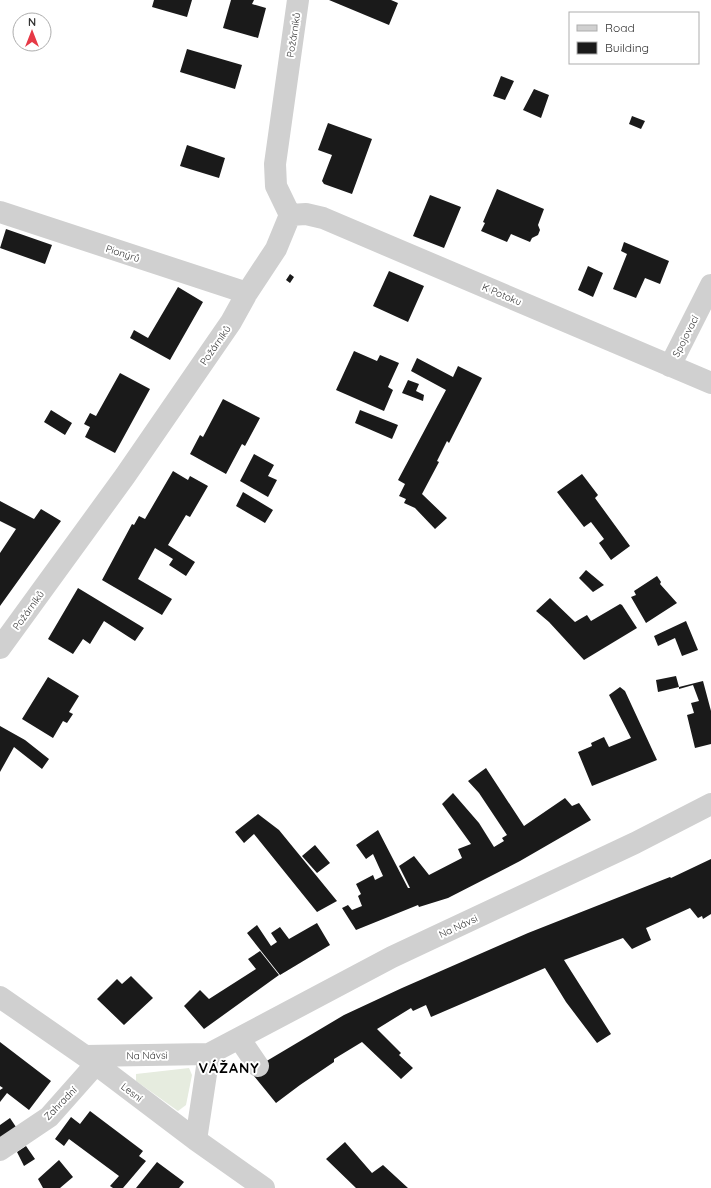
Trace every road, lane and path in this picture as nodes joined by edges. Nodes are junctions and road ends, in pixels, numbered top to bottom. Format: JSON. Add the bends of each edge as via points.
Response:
{"nodes":[{"id":1,"x":298,"y":0,"type":"edge"},
{"id":2,"x":0,"y":212,"type":"edge"},
{"id":3,"x":290,"y":215,"type":"junction"},
{"id":4,"x":711,"y":284,"type":"edge"},
{"id":5,"x":247,"y":293,"type":"junction"},
{"id":6,"x":670,"y":366,"type":"junction"},
{"id":7,"x":711,"y":383,"type":"edge"},
{"id":8,"x":0,"y":648,"type":"edge"},
{"id":9,"x":711,"y":804,"type":"edge"},
{"id":10,"x":0,"y":998,"type":"edge"},
{"id":11,"x":239,"y":1038,"type":"junction"},
{"id":12,"x":209,"y":1054,"type":"junction"},
{"id":13,"x":91,"y":1060,"type":"junction"},
{"id":14,"x":258,"y":1066,"type":"dead end"},
{"id":15,"x":196,"y":1140,"type":"junction"},
{"id":16,"x":0,"y":1150,"type":"edge"},
{"id":17,"x":264,"y":1188,"type":"edge"}],
"edges":[{"from":1,"to":3,"type":"street","name":"Požárníků","via":[[275,164],[276,186]]},
{"from":2,"to":5,"type":"street","name":"Pionýrů"},
{"from":3,"to":5,"type":"street","name":"Požárníků","via":[[276,249]]},
{"from":3,"to":6,"type":"street","name":"K Potoku","via":[[306,214],[323,218]]},
{"from":4,"to":6,"type":"street","name":"Spojovací"},
{"from":5,"to":8,"type":"street","name":"Požárníků","via":[[231,322],[125,476]]},
{"from":6,"to":7,"type":"street","name":"K Potoku"},
{"from":9,"to":11,"type":"street","name":"Na Návsi","via":[[392,957]]},
{"from":10,"to":13,"type":"street","name":"Lesní"},
{"from":11,"to":12,"type":"street","name":"Na Návsi"},
{"from":11,"to":14,"type":"street"},
{"from":12,"to":13,"type":"street","name":"Na Návsi"},
{"from":12,"to":15,"type":"street"},
{"from":13,"to":15,"type":"street","name":"Lesní"},
{"from":13,"to":16,"type":"street","name":"Zahradní","via":[[49,1118]]},
{"from":15,"to":17,"type":"street","name":"Lesní"}]}
